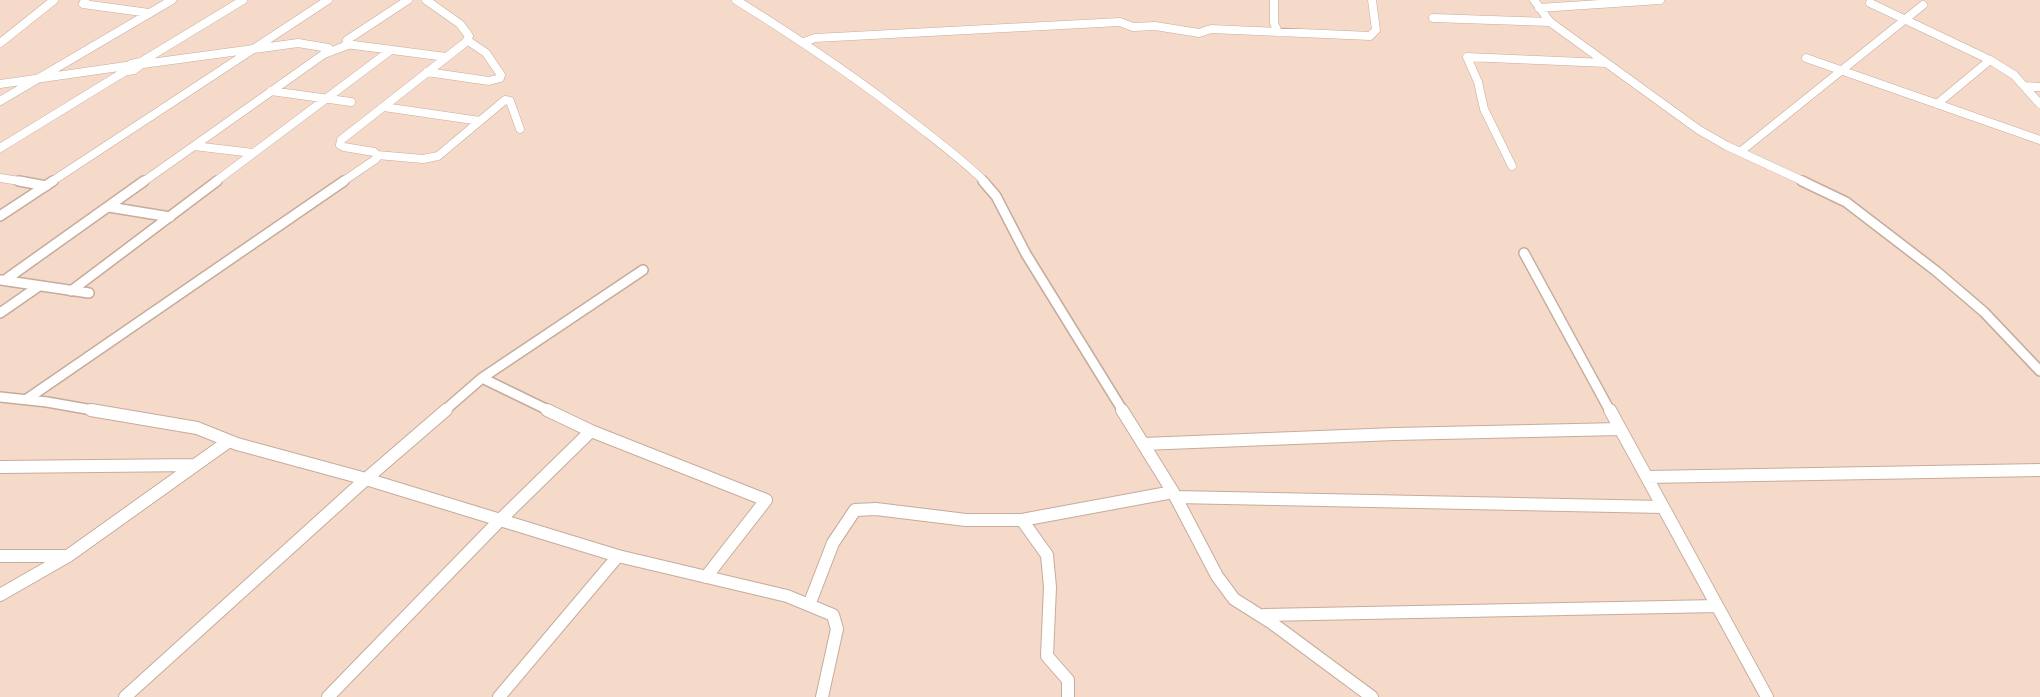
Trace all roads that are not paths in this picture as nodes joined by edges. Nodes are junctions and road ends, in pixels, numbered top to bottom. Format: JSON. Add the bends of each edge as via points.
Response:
{"nodes":[{"id":1,"x":54,"y":0,"type":"edge"},
{"id":2,"x":85,"y":0,"type":"edge"},
{"id":3,"x":172,"y":0,"type":"edge"},
{"id":4,"x":243,"y":0,"type":"edge"},
{"id":5,"x":328,"y":0,"type":"edge"},
{"id":6,"x":408,"y":0,"type":"edge"},
{"id":7,"x":426,"y":0,"type":"edge"},
{"id":8,"x":736,"y":0,"type":"edge"},
{"id":9,"x":1274,"y":0,"type":"edge"},
{"id":10,"x":1372,"y":0,"type":"edge"},
{"id":11,"x":1534,"y":0,"type":"edge"},
{"id":12,"x":1650,"y":0,"type":"edge"},
{"id":13,"x":1660,"y":0,"type":"edge"},
{"id":14,"x":1870,"y":3,"type":"dead end"},
{"id":15,"x":1922,"y":6,"type":"dead end"},
{"id":16,"x":1539,"y":8,"type":"junction"},
{"id":17,"x":149,"y":13,"type":"junction"},
{"id":18,"x":1433,"y":18,"type":"dead end"},
{"id":19,"x":1904,"y":19,"type":"junction"},
{"id":20,"x":1550,"y":22,"type":"junction"},
{"id":21,"x":1278,"y":32,"type":"junction"},
{"id":22,"x":467,"y":40,"type":"junction"},
{"id":23,"x":804,"y":42,"type":"junction"},
{"id":24,"x":0,"y":44,"type":"edge"},
{"id":25,"x":348,"y":45,"type":"junction"},
{"id":26,"x":253,"y":49,"type":"junction"},
{"id":27,"x":390,"y":50,"type":"junction"},
{"id":28,"x":324,"y":54,"type":"junction"},
{"id":29,"x":446,"y":57,"type":"junction"},
{"id":30,"x":1806,"y":58,"type":"dead end"},
{"id":31,"x":1990,"y":60,"type":"junction"},
{"id":32,"x":142,"y":63,"type":"junction"},
{"id":33,"x":1606,"y":63,"type":"junction"},
{"id":34,"x":125,"y":69,"type":"junction"},
{"id":35,"x":1842,"y":71,"type":"junction"},
{"id":36,"x":427,"y":72,"type":"junction"},
{"id":37,"x":38,"y":78,"type":"junction"},
{"id":38,"x":0,"y":84,"type":"edge"},
{"id":39,"x":2024,"y":86,"type":"junction"},
{"id":40,"x":2040,"y":87,"type":"edge"},
{"id":41,"x":271,"y":91,"type":"junction"},
{"id":42,"x":326,"y":99,"type":"junction"},
{"id":43,"x":0,"y":101,"type":"edge"},
{"id":44,"x":351,"y":102,"type":"dead end"},
{"id":45,"x":1936,"y":104,"type":"junction"},
{"id":46,"x":2040,"y":104,"type":"edge"},
{"id":47,"x":384,"y":107,"type":"junction"},
{"id":48,"x":480,"y":120,"type":"junction"},
{"id":49,"x":520,"y":129,"type":"dead end"},
{"id":50,"x":2040,"y":140,"type":"edge"},
{"id":51,"x":194,"y":146,"type":"junction"},
{"id":52,"x":0,"y":148,"type":"edge"},
{"id":53,"x":1740,"y":152,"type":"junction"},
{"id":54,"x":253,"y":153,"type":"junction"},
{"id":55,"x":377,"y":155,"type":"junction"},
{"id":56,"x":1512,"y":166,"type":"dead end"},
{"id":57,"x":0,"y":178,"type":"edge"},
{"id":58,"x":46,"y":186,"type":"junction"},
{"id":59,"x":109,"y":207,"type":"junction"},
{"id":60,"x":0,"y":216,"type":"edge"},
{"id":61,"x":170,"y":216,"type":"junction"},
{"id":62,"x":1524,"y":253,"type":"dead end"},
{"id":63,"x":643,"y":270,"type":"dead end"},
{"id":64,"x":2,"y":280,"type":"edge"},
{"id":65,"x":39,"y":286,"type":"junction"},
{"id":66,"x":71,"y":291,"type":"junction"},
{"id":67,"x":89,"y":294,"type":"dead end"},
{"id":68,"x":0,"y":313,"type":"edge"},
{"id":69,"x":2040,"y":371,"type":"edge"},
{"id":70,"x":482,"y":378,"type":"junction"},
{"id":71,"x":0,"y":397,"type":"edge"},
{"id":72,"x":27,"y":399,"type":"junction"},
{"id":73,"x":1620,"y":429,"type":"junction"},
{"id":74,"x":591,"y":431,"type":"junction"},
{"id":75,"x":228,"y":441,"type":"junction"},
{"id":76,"x":1143,"y":444,"type":"junction"},
{"id":77,"x":195,"y":465,"type":"junction"},
{"id":78,"x":0,"y":467,"type":"edge"},
{"id":79,"x":2040,"y":470,"type":"edge"},
{"id":80,"x":1646,"y":477,"type":"junction"},
{"id":81,"x":366,"y":479,"type":"junction"},
{"id":82,"x":1175,"y":494,"type":"junction"},
{"id":83,"x":1663,"y":507,"type":"junction"},
{"id":84,"x":1022,"y":520,"type":"junction"},
{"id":85,"x":499,"y":521,"type":"junction"},
{"id":86,"x":0,"y":556,"type":"edge"},
{"id":87,"x":68,"y":556,"type":"junction"},
{"id":88,"x":618,"y":556,"type":"junction"},
{"id":89,"x":706,"y":577,"type":"junction"},
{"id":90,"x":0,"y":595,"type":"edge"},
{"id":91,"x":1234,"y":599,"type":"junction"},
{"id":92,"x":809,"y":605,"type":"junction"},
{"id":93,"x":1717,"y":606,"type":"junction"},
{"id":94,"x":125,"y":697,"type":"edge"},
{"id":95,"x":328,"y":697,"type":"edge"},
{"id":96,"x":499,"y":697,"type":"edge"},
{"id":97,"x":822,"y":697,"type":"edge"},
{"id":98,"x":1068,"y":697,"type":"edge"},
{"id":99,"x":1372,"y":697,"type":"edge"},
{"id":100,"x":1767,"y":697,"type":"edge"}],
"edges":[{"from":1,"to":24,"type":"street"},
{"from":2,"to":17,"type":"street","via":[[82,4]]},
{"from":3,"to":17,"type":"street"},
{"from":4,"to":32,"type":"street"},
{"from":5,"to":26,"type":"street"},
{"from":6,"to":25,"type":"street","via":[[347,40]]},
{"from":7,"to":22,"type":"street","via":[[460,24],[469,34]]},
{"from":8,"to":23,"type":"street"},
{"from":9,"to":21,"type":"street","via":[[1274,23]]},
{"from":10,"to":21,"type":"street","via":[[1376,30],[1370,36]]},
{"from":11,"to":16,"type":"street"},
{"from":12,"to":13,"type":"street"},
{"from":12,"to":16,"type":"street"},
{"from":14,"to":19,"type":"street"},
{"from":15,"to":19,"type":"street"},
{"from":16,"to":20,"type":"street"},
{"from":17,"to":37,"type":"street"},
{"from":18,"to":20,"type":"street"},
{"from":19,"to":31,"type":"street"},
{"from":19,"to":35,"type":"street"},
{"from":20,"to":33,"type":"street"},
{"from":21,"to":23,"type":"street","via":[[1211,29],[1199,32],[1155,26],[1133,27],[1120,22],[815,38]]},
{"from":22,"to":29,"type":"street"},
{"from":22,"to":36,"type":"street","via":[[486,54],[500,78],[489,82]]},
{"from":23,"to":76,"type":"street","via":[[916,124],[968,165],[986,184]]},
{"from":25,"to":27,"type":"street"},
{"from":25,"to":28,"type":"street"},
{"from":26,"to":28,"type":"street","via":[[298,43],[328,48]]},
{"from":26,"to":32,"type":"street"},
{"from":26,"to":58,"type":"street"},
{"from":27,"to":29,"type":"street"},
{"from":27,"to":42,"type":"street"},
{"from":28,"to":41,"type":"street"},
{"from":29,"to":36,"type":"street"},
{"from":30,"to":35,"type":"street"},
{"from":31,"to":39,"type":"street","via":[[2014,74]]},
{"from":31,"to":45,"type":"street"},
{"from":32,"to":34,"type":"street"},
{"from":33,"to":53,"type":"street","via":[[1699,130]]},
{"from":33,"to":56,"type":"street","via":[[1467,57],[1478,82],[1484,109]]},
{"from":34,"to":37,"type":"street"},
{"from":34,"to":52,"type":"street"},
{"from":35,"to":45,"type":"street"},
{"from":35,"to":53,"type":"street"},
{"from":36,"to":47,"type":"street"},
{"from":37,"to":38,"type":"street"},
{"from":37,"to":43,"type":"street"},
{"from":39,"to":40,"type":"street"},
{"from":39,"to":46,"type":"street"},
{"from":41,"to":42,"type":"street"},
{"from":41,"to":51,"type":"street"},
{"from":42,"to":44,"type":"street"},
{"from":42,"to":54,"type":"street"},
{"from":45,"to":50,"type":"street"},
{"from":47,"to":48,"type":"street"},
{"from":47,"to":55,"type":"street","via":[[340,143],[344,147],[372,151]]},
{"from":48,"to":49,"type":"street","via":[[508,100]]},
{"from":48,"to":55,"type":"street","via":[[438,156],[424,159]]},
{"from":51,"to":54,"type":"street"},
{"from":51,"to":59,"type":"street"},
{"from":53,"to":69,"type":"street","via":[[1846,202],[1984,312]]},
{"from":54,"to":61,"type":"street"},
{"from":55,"to":72,"type":"street"},
{"from":57,"to":58,"type":"street"},
{"from":58,"to":60,"type":"street"},
{"from":59,"to":61,"type":"street"},
{"from":59,"to":64,"type":"street"},
{"from":61,"to":66,"type":"street"},
{"from":62,"to":73,"type":"street"},
{"from":63,"to":70,"type":"street"},
{"from":64,"to":65,"type":"street"},
{"from":65,"to":66,"type":"street"},
{"from":65,"to":68,"type":"street"},
{"from":66,"to":67,"type":"street"},
{"from":70,"to":74,"type":"street"},
{"from":70,"to":81,"type":"street"},
{"from":71,"to":72,"type":"street"},
{"from":72,"to":75,"type":"street","via":[[197,428]]},
{"from":73,"to":76,"type":"street"},
{"from":73,"to":80,"type":"street"},
{"from":74,"to":85,"type":"street"},
{"from":74,"to":89,"type":"street","via":[[766,500]]},
{"from":75,"to":77,"type":"street"},
{"from":75,"to":81,"type":"street"},
{"from":76,"to":82,"type":"street"},
{"from":77,"to":78,"type":"street"},
{"from":77,"to":87,"type":"street"},
{"from":79,"to":80,"type":"street"},
{"from":80,"to":83,"type":"street"},
{"from":81,"to":85,"type":"street"},
{"from":81,"to":94,"type":"street"},
{"from":82,"to":83,"type":"street"},
{"from":82,"to":84,"type":"street"},
{"from":82,"to":91,"type":"street","via":[[1217,576]]},
{"from":83,"to":93,"type":"street"},
{"from":84,"to":92,"type":"street","via":[[966,520],[876,509],[855,510],[835,537]]},
{"from":84,"to":98,"type":"street","via":[[1047,555],[1050,587],[1047,656],[1068,680]]},
{"from":85,"to":88,"type":"street"},
{"from":85,"to":95,"type":"street"},
{"from":86,"to":87,"type":"street"},
{"from":87,"to":90,"type":"street"},
{"from":88,"to":89,"type":"street"},
{"from":88,"to":96,"type":"street"},
{"from":89,"to":92,"type":"street","via":[[787,596]]},
{"from":91,"to":93,"type":"street","via":[[1266,617]]},
{"from":91,"to":99,"type":"street"},
{"from":92,"to":97,"type":"street","via":[[833,614],[837,629]]},
{"from":93,"to":100,"type":"street"}]}
